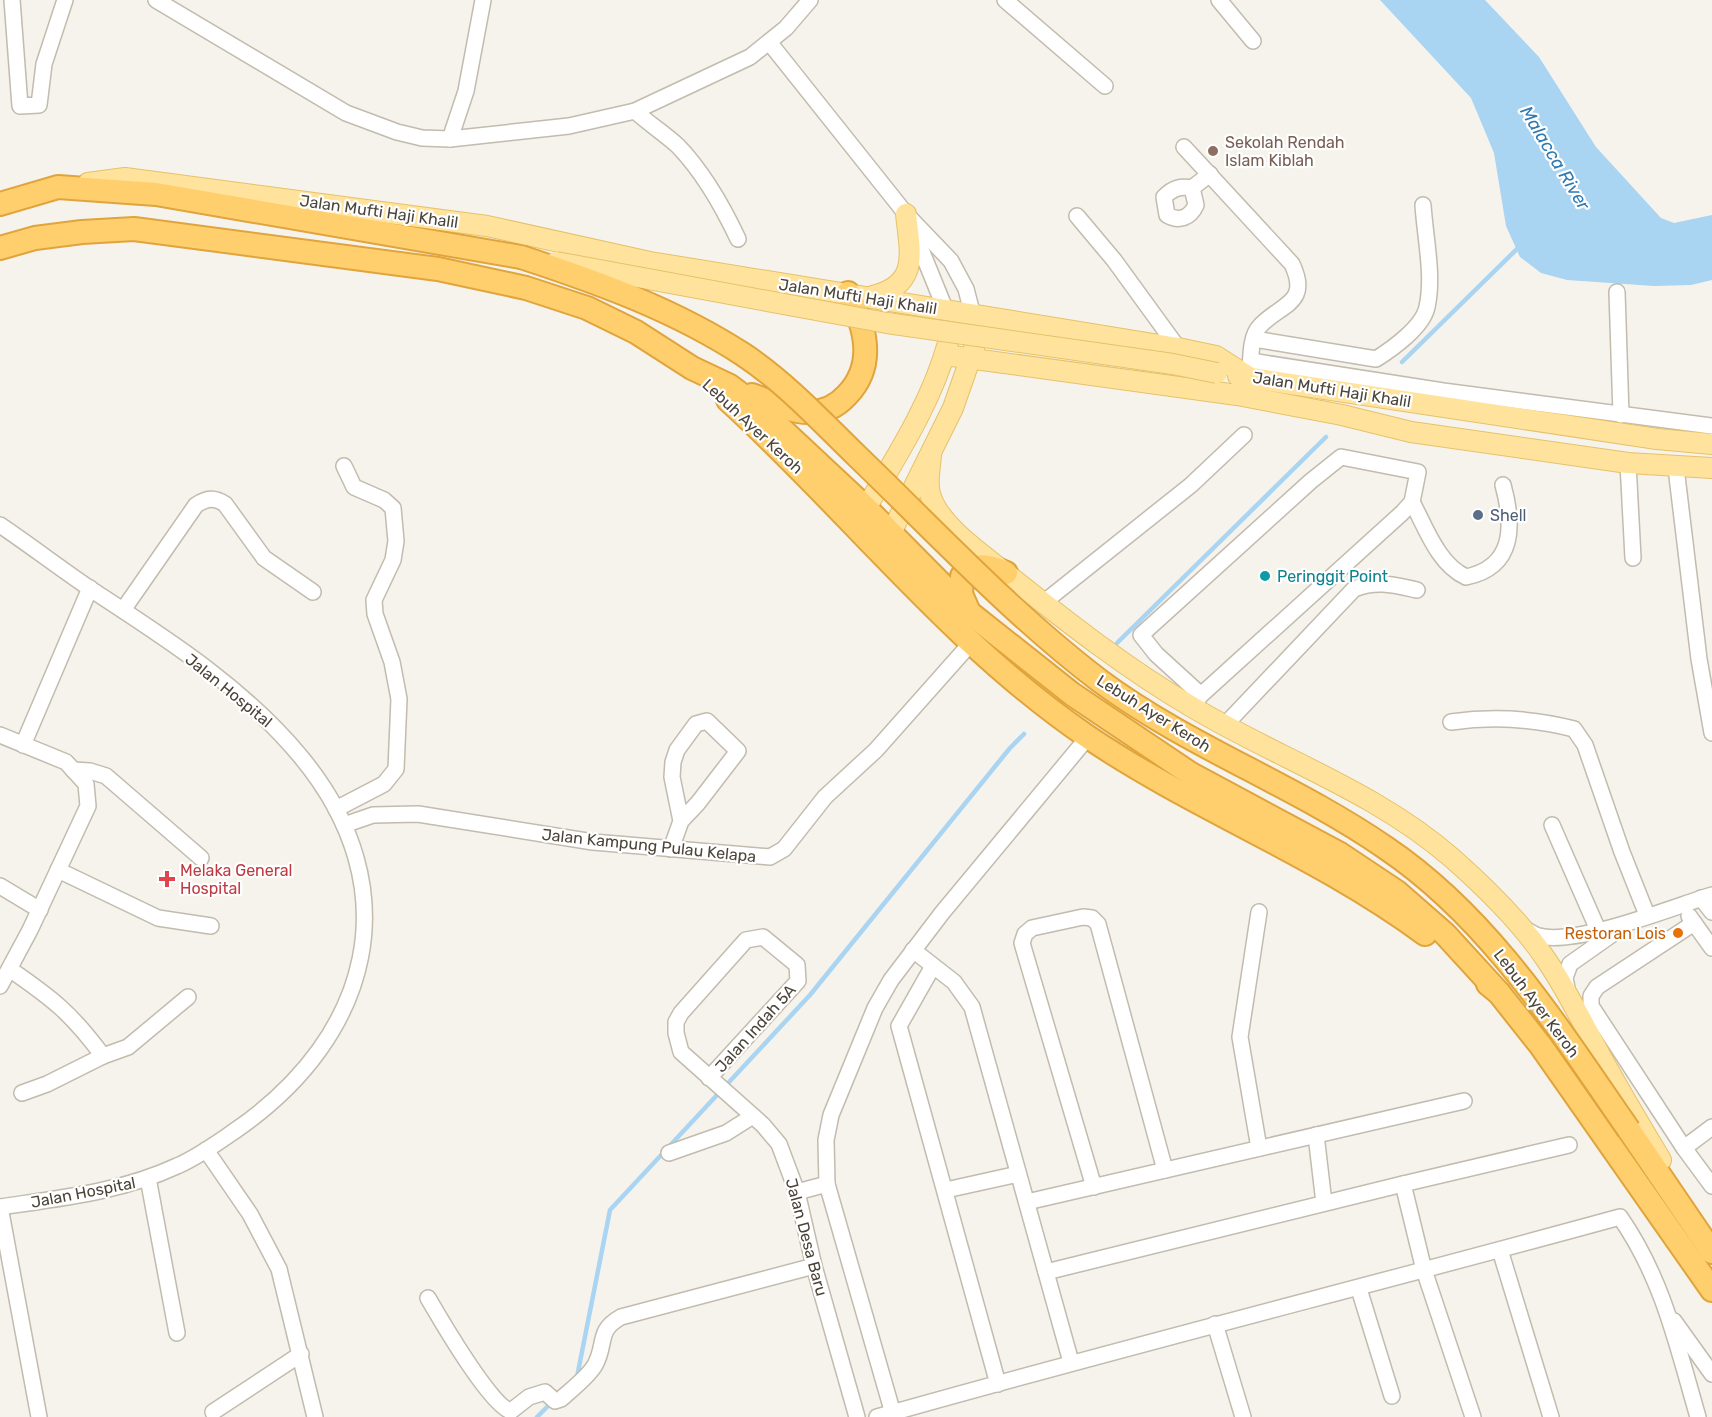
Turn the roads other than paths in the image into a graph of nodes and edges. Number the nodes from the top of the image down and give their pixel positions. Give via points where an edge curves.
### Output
1 (12, 0) edge
2 (65, 0) edge
3 (156, 0) edge
4 (483, 0) edge
5 (810, 0) edge
6 (1005, 0) edge
7 (1219, 0) edge
8 (1253, 41) dead end
9 (770, 42) junction
10 (1105, 86) dead end
11 (635, 111) junction
12 (450, 139) junction
13 (1184, 147) dead end
14 (1210, 174) junction
15 (58, 187) junction
16 (1192, 188) dead end
17 (0, 204) edge
18 (1423, 205) dead end
19 (906, 214) junction
20 (1077, 216) dead end
21 (738, 239) dead end
22 (0, 248) edge
23 (521, 257) junction
24 (1617, 292) dead end
25 (859, 295) junction
26 (946, 311) junction
27 (973, 316) junction
28 (1254, 339) junction
29 (1178, 348) junction
30 (945, 355) junction
31 (972, 359) junction
32 (692, 368) junction
33 (1250, 369) junction
34 (730, 386) junction
35 (1621, 415) junction
36 (1712, 426) edge
37 (1244, 435) dead end
38 (1712, 444) edge
39 (931, 455) junction
40 (1628, 463) junction
41 (344, 466) dead end
42 (1676, 468) junction
43 (1712, 468) edge
44 (1503, 485) dead end
45 (1412, 502) junction
46 (866, 508) junction
47 (0, 525) edge
48 (891, 533) junction
49 (1633, 558) dead end
50 (1006, 573) junction
51 (90, 588) junction
52 (1417, 590) dead end
53 (313, 592) dead end
54 (1043, 603) junction
55 (123, 610) junction
56 (971, 614) junction
57 (971, 643) junction
58 (1197, 701) junction
59 (1451, 722) dead end
60 (1225, 725) junction
61 (1712, 733) edge
62 (0, 735) edge
63 (1088, 737) junction
64 (23, 745) junction
65 (73, 770) junction
66 (336, 809) junction
67 (681, 821) junction
68 (344, 825) junction
69 (1552, 825) dead end
70 (671, 849) junction
71 (201, 858) dead end
72 (58, 870) junction
73 (0, 886) edge
74 (1707, 897) edge
75 (1681, 905) junction
76 (40, 910) junction
77 (1259, 912) dead end
78 (1712, 912) edge
79 (1647, 915) junction
80 (1628, 923) junction
81 (1694, 923) junction
82 (211, 926) dead end
83 (1522, 928) junction
84 (1598, 930) junction
85 (1712, 948) edge
86 (913, 950) junction
87 (933, 966) junction
88 (11, 970) junction
89 (0, 986) edge
90 (1499, 993) junction
91 (188, 997) dead end
92 (1569, 997) junction
93 (103, 1056) junction
94 (711, 1080) junction
95 (22, 1093) dead end
96 (1464, 1101) dead end
97 (753, 1116) junction
98 (1712, 1127) edge
99 (1316, 1135) junction
100 (1569, 1145) dead end
101 (1260, 1148) junction
102 (1684, 1148) junction
103 (206, 1150) junction
104 (669, 1153) dead end
105 (1165, 1170) junction
106 (1018, 1174) junction
107 (148, 1178) junction
108 (828, 1184) junction
109 (1403, 1184) junction
110 (1712, 1186) edge
111 (1094, 1187) junction
112 (946, 1190) junction
113 (797, 1192) junction
114 (1027, 1202) junction
115 (1324, 1203) junction
116 (0, 1207) edge
117 (1689, 1219) junction
118 (1500, 1250) junction
119 (1712, 1252) edge
120 (814, 1266) junction
121 (1424, 1270) junction
122 (1046, 1272) junction
123 (1359, 1288) junction
124 (1712, 1290) edge
125 (428, 1298) dead end
126 (1667, 1311) junction
127 (1215, 1324) junction
128 (177, 1333) dead end
129 (302, 1354) junction
130 (1071, 1362) junction
131 (1712, 1374) edge
132 (998, 1384) junction
133 (1392, 1396) dead end
134 (213, 1412) dead end
135 (893, 1415) edge
136 (39, 1417) edge
137 (315, 1417) edge
138 (857, 1417) edge
139 (876, 1417) edge
140 (1243, 1417) edge
141 (1473, 1417) edge
142 (1551, 1417) edge
143 (1698, 1417) edge

1 - 2 street via 20,106 39,105 44,64
3 - 12 street via 346,113 397,132
4 - 12 street via 465,91
5 - 9 street
6 - 10 street
7 - 8 street
9 - 11 street via 725,70
9 - 19 street
11 - 12 street via 569,126
11 - 21 street via 677,146 701,174 722,204
13 - 14 street
14 - 16 street
14 - 28 street via 1292,264 1298,276 1295,298 1259,327
15 - 17 highway, Jalan Mufti Haji Khalil
15 - 23 highway, Lebuh Ayer Keroh via 156,194
15 - 25 main road, Jalan Mufti Haji Khalil via 125,178 208,187 487,226 650,262
18 - 28 street via 1429,282 1427,309 1401,344 1376,359
19 - 25 main road via 910,259 904,279 896,287
19 - 26 street
19 - 27 street via 951,261 966,289
20 - 29 street
22 - 32 highway via 59,235 134,229 438,269 526,288 587,308
23 - 33 main road, bridge via 887,323 1217,373
23 - 117 highway, Lebuh Ayer Keroh, bridge via 640,298 748,357 790,391 1017,613 1102,682 1185,735 1388,848 1437,888 1485,934 1533,993
24 - 35 street
25 - 26 main road, Jalan Mufti Haji Khalil
25 - 34 highway via 867,356 858,384 839,404 808,412
26 - 27 main road, Jalan Mufti Haji Khalil
26 - 30 main road via 950,338
27 - 29 main road, Jalan Mufti Haji Khalil
27 - 31 main road
28 - 33 street
29 - 33 main road, Jalan Mufti Haji Khalil
30 - 31 main road, Jalan Mufti Haji Khalil
30 - 46 main road via 917,422
31 - 39 main road
31 - 40 main road, Jalan Mufti Haji Khalil via 1237,396 1411,432
32 - 34 highway
32 - 57 highway, Lebuh Ayer Keroh via 775,443
33 - 35 street
33 - 38 main road, Jalan Mufti Haji Khalil via 1634,435
34 - 46 highway via 795,438
35 - 36 street
37 - 54 street via 1191,485
39 - 48 main road
39 - 50 main road via 931,498 947,521
40 - 42 main road, Jalan Mufti Haji Khalil
40 - 49 street
41 - 66 street via 354,487 393,508 393,560 374,600 399,699 396,769 384,784
42 - 43 main road, Jalan Mufti Haji Khalil
42 - 61 street
44 - 45 street via 1511,512 1503,553 1495,565 1466,577 1455,572 1432,542
45 - 58 street
45 - 58 street via 1418,472 1341,457 1141,635
46 - 48 highway
47 - 51 street, Jalan Hospital
48 - 56 highway
50 - 54 main road
50 - 56 highway via 981,565 962,576 961,594
51 - 55 street, Jalan Hospital
51 - 64 street
52 - 60 street via 1386,583 1369,583 1354,589
53 - 55 street via 264,558 225,504 216,498 205,499 196,506
54 - 58 main road via 1104,649
55 - 66 street, Jalan Hospital via 216,675 269,721 302,758
56 - 90 highway via 1128,734 1209,784 1340,854 1397,892 1445,934
57 - 63 highway, Lebuh Ayer Keroh
57 - 70 street, Jalan Kampung Pulau Kelapa via 876,750 825,797 784,849 770,857 752,857
58 - 60 main road
59 - 79 street via 1487,717 1541,720 1574,729 1585,745
60 - 83 main road via 1365,797 1410,826 1450,857
62 - 64 street
63 - 86 street
63 - 90 highway, Lebuh Ayer Keroh via 1136,768 1366,893 1442,946
64 - 65 street via 66,762
65 - 71 street via 106,776
65 - 72 street via 86,784 88,806
66 - 68 street, Jalan Hospital
67 - 67 street via 738,751 707,721 696,724 673,762 672,777
67 - 70 street
68 - 70 street, Jalan Kampung Pulau Kelapa via 374,815 418,814 593,842
68 - 103 street, Jalan Hospital via 363,880 365,933 344,1006 334,1029 299,1078 255,1117
69 - 84 street
72 - 76 street
72 - 82 street via 158,918
73 - 76 street
74 - 75 street
74 - 78 street
75 - 79 street
75 - 81 street
76 - 88 street
77 - 101 street via 1240,1036
79 - 80 street
80 - 84 street
80 - 92 street via 1570,964 1565,978
81 - 85 street
81 - 102 street via 1597,987 1590,996 1591,1006
83 - 84 street via 1539,936 1565,938
83 - 92 main road
86 - 87 street
86 - 108 street via 875,1008 839,1090 826,1140
87 - 106 street via 954,982 972,1007
87 - 112 street via 899,1026
88 - 89 street
88 - 93 street via 55,1000 78,1022
90 - 124 highway, Lebuh Ayer Keroh via 1605,1134
91 - 93 street via 128,1047
92 - 117 main road via 1662,1162
93 - 95 street
94 - 94 street, Jalan Indah 5A via 798,981 797,965 763,937 746,940 676,1022 681,1052
94 - 97 street, Jalan Desa Baru
96 - 99 street
97 - 104 street via 726,1133
97 - 113 street, Jalan Desa Baru via 779,1144
98 - 102 street
99 - 101 street
99 - 115 street
100 - 109 street
101 - 105 street
102 - 110 street
103 - 107 street, Jalan Hospital
103 - 129 street via 272,1253 285,1285
105 - 111 street
105 - 111 street via 1098,924 1083,917 1032,928 1022,943
106 - 112 street
106 - 114 street
107 - 116 street, Jalan Hospital via 129,1186
107 - 128 street
108 - 113 street
108 - 135 street
109 - 115 street
109 - 121 street
111 - 114 street
112 - 132 street
113 - 120 street, Jalan Desa Baru
114 - 122 street
115 - 122 street
116 - 136 street
117 - 119 highway, Lebuh Ayer Keroh
118 - 121 street
118 - 126 street via 1620,1217 1641,1248
118 - 142 street
120 - 125 street via 621,1317 602,1334 594,1366 561,1400 536,1393 511,1411 469,1365
120 - 138 street, Jalan Desa Baru
121 - 123 street
121 - 141 street
122 - 130 street
123 - 127 street
123 - 133 street
126 - 131 street
126 - 143 street
127 - 130 street
127 - 140 street
129 - 134 street
129 - 137 street
130 - 132 street
132 - 135 street
135 - 139 street

